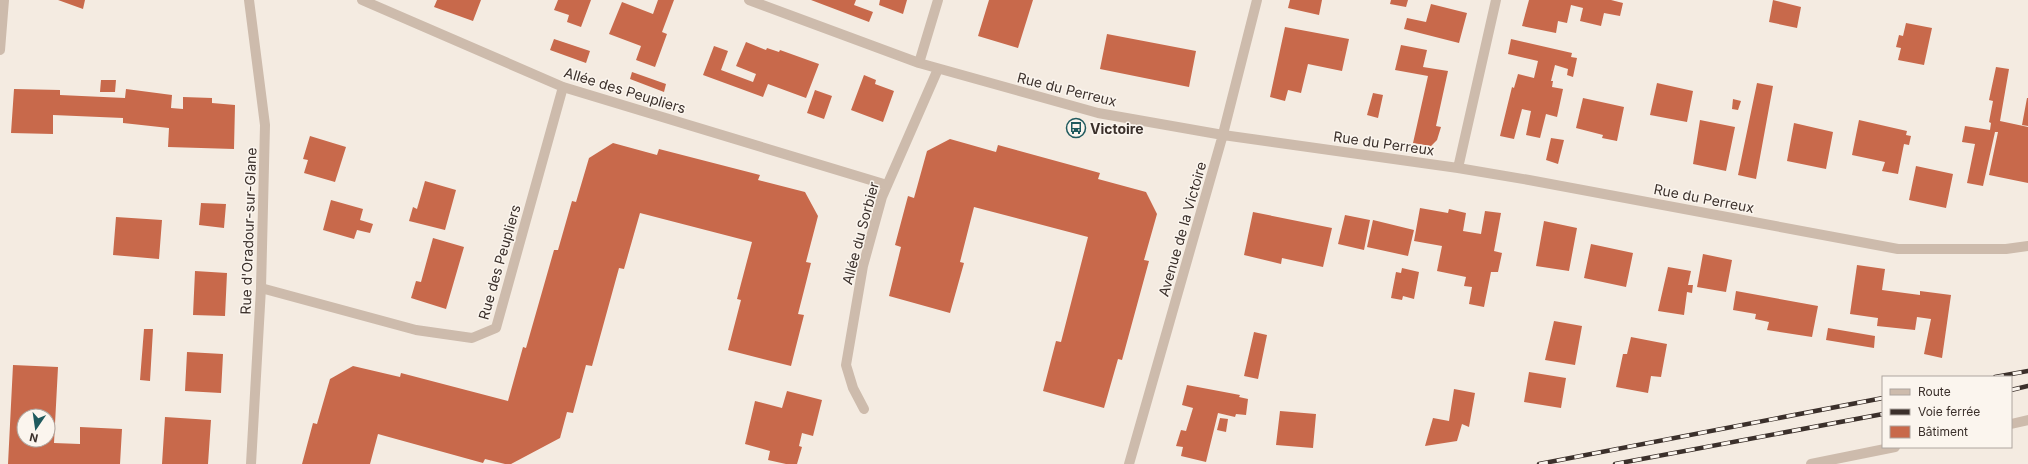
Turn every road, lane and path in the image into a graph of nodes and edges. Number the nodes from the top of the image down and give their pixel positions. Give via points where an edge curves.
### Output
1 (4, 0) edge
2 (249, 0) edge
3 (362, 0) edge
4 (749, 0) edge
5 (938, 0) edge
6 (1257, 0) edge
7 (1496, 0) edge
8 (0, 50) edge
9 (919, 63) junction
10 (938, 69) junction
11 (563, 87) junction
12 (1223, 135) junction
13 (1458, 168) junction
14 (887, 185) junction
15 (2028, 246) edge
16 (261, 288) junction
17 (864, 409) dead end
18 (2028, 420) edge
19 (2012, 424) edge
20 (1890, 448) edge
21 (251, 464) edge
22 (1129, 464) edge
23 (1811, 464) edge

1 - 8 street
2 - 16 street, Rue d'Oradour-sur-Glane via 265,125
3 - 11 street, Allée des Peupliers
4 - 9 street, Rue du Perreux
5 - 9 street
6 - 12 street, Avenue de la Victoire
7 - 13 street
9 - 10 street, Rue du Perreux
10 - 12 street, Rue du Perreux via 1098,113
10 - 14 street, Allée du Sorbier
11 - 14 street, Allée des Peupliers
11 - 16 street, Rue des Peupliers via 496,328 472,338 416,330
12 - 13 street, Rue du Perreux
12 - 22 street, Avenue de la Victoire
13 - 15 street, Rue du Perreux via 1898,249 2006,250
14 - 17 street, Allée du Sorbier via 863,266 846,365 853,388
16 - 21 street, Rue d'Oradour-sur-Glane
18 - 19 street
20 - 23 street

